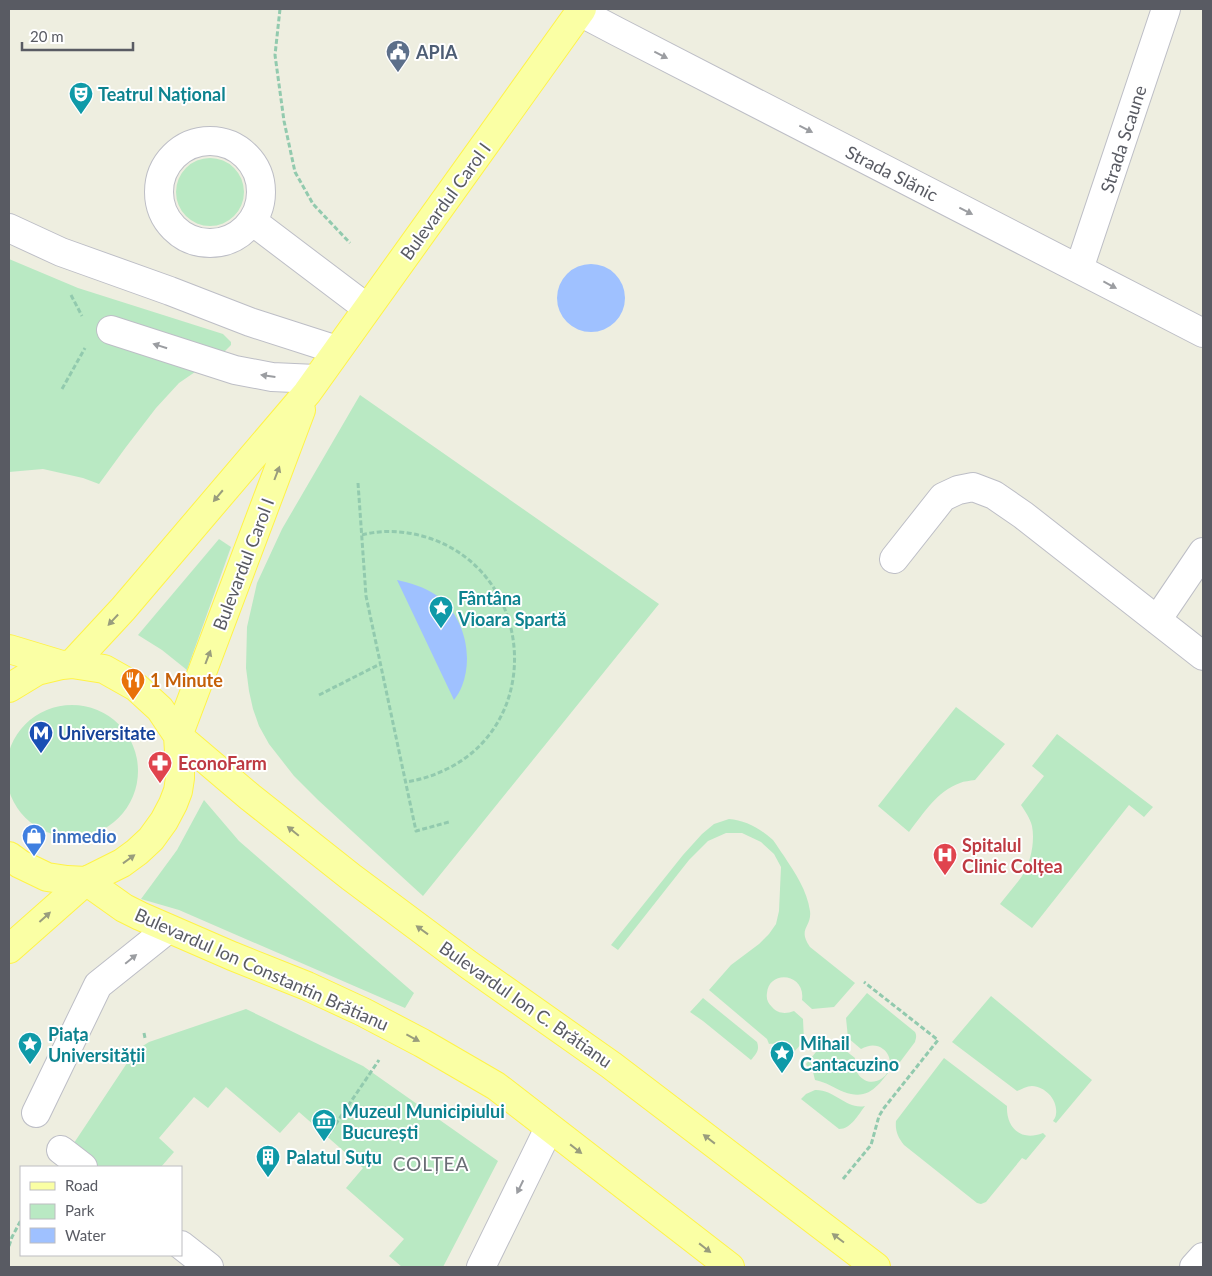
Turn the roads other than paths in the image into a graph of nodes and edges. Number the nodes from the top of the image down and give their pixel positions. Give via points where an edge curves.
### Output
1 (1166, 9) edge
2 (581, 10) edge
3 (252, 221) dead end
4 (9, 228) edge
5 (1080, 269) junction
6 (367, 308) junction
7 (111, 330) dead end
8 (1203, 333) edge
9 (337, 350) junction
10 (312, 386) junction
11 (1203, 552) edge
12 (894, 559) dead end
13 (1157, 620) junction
14 (9, 649) edge
15 (1203, 656) edge
16 (67, 665) junction
17 (9, 688) edge
18 (178, 736) junction
19 (9, 856) edge
20 (86, 881) junction
21 (168, 928) junction
22 (9, 949) edge
23 (36, 1113) dead end
24 (549, 1128) junction
25 (61, 1150) dead end
26 (82, 1166) edge
27 (182, 1246) edge
28 (1203, 1257) edge
29 (209, 1267) edge
30 (481, 1267) edge
31 (730, 1267) edge
32 (876, 1267) edge
33 (1194, 1267) edge

1 - 5 street, Strada Scaune
2 -> 5 street, Strada Slănic
2 - 6 main road, Bulevardul Carol I
3 - 6 street
4 - 9 street via 61,252 250,322
5 -> 8 street, Strada Slănic
6 - 9 main road, Bulevardul Carol I
10 -> 7 street via 235,370
9 - 10 main road, Bulevardul Carol I
10 -> 16 main road, Bulevardul Carol I via 148,580
18 -> 10 main road, Bulevardul Carol I
11 - 13 street
12 - 13 street via 943,497 973,487 994,495 1022,515
13 - 15 street
14 - 16 main road
16 - 17 main road via 37,672
16 - 18 main road via 104,669 136,687 160,709
20 -> 18 main road via 122,864 151,839 164,821 180,778
32 -> 18 main road, Bulevardul Ion C. Brătianu via 619,1070 351,878
19 - 20 main road via 47,877
20 - 21 main road, Bulevardul Ion Constantin Brătianu via 124,908
22 -> 20 main road
23 -> 21 street via 98,985
21 -> 24 main road, Bulevardul Ion Constantin Brătianu via 363,1012 496,1086
24 -> 30 street
24 -> 31 main road, Bulevardul Ion Constantin Brătianu
25 - 26 street
27 - 29 street
28 - 33 street

